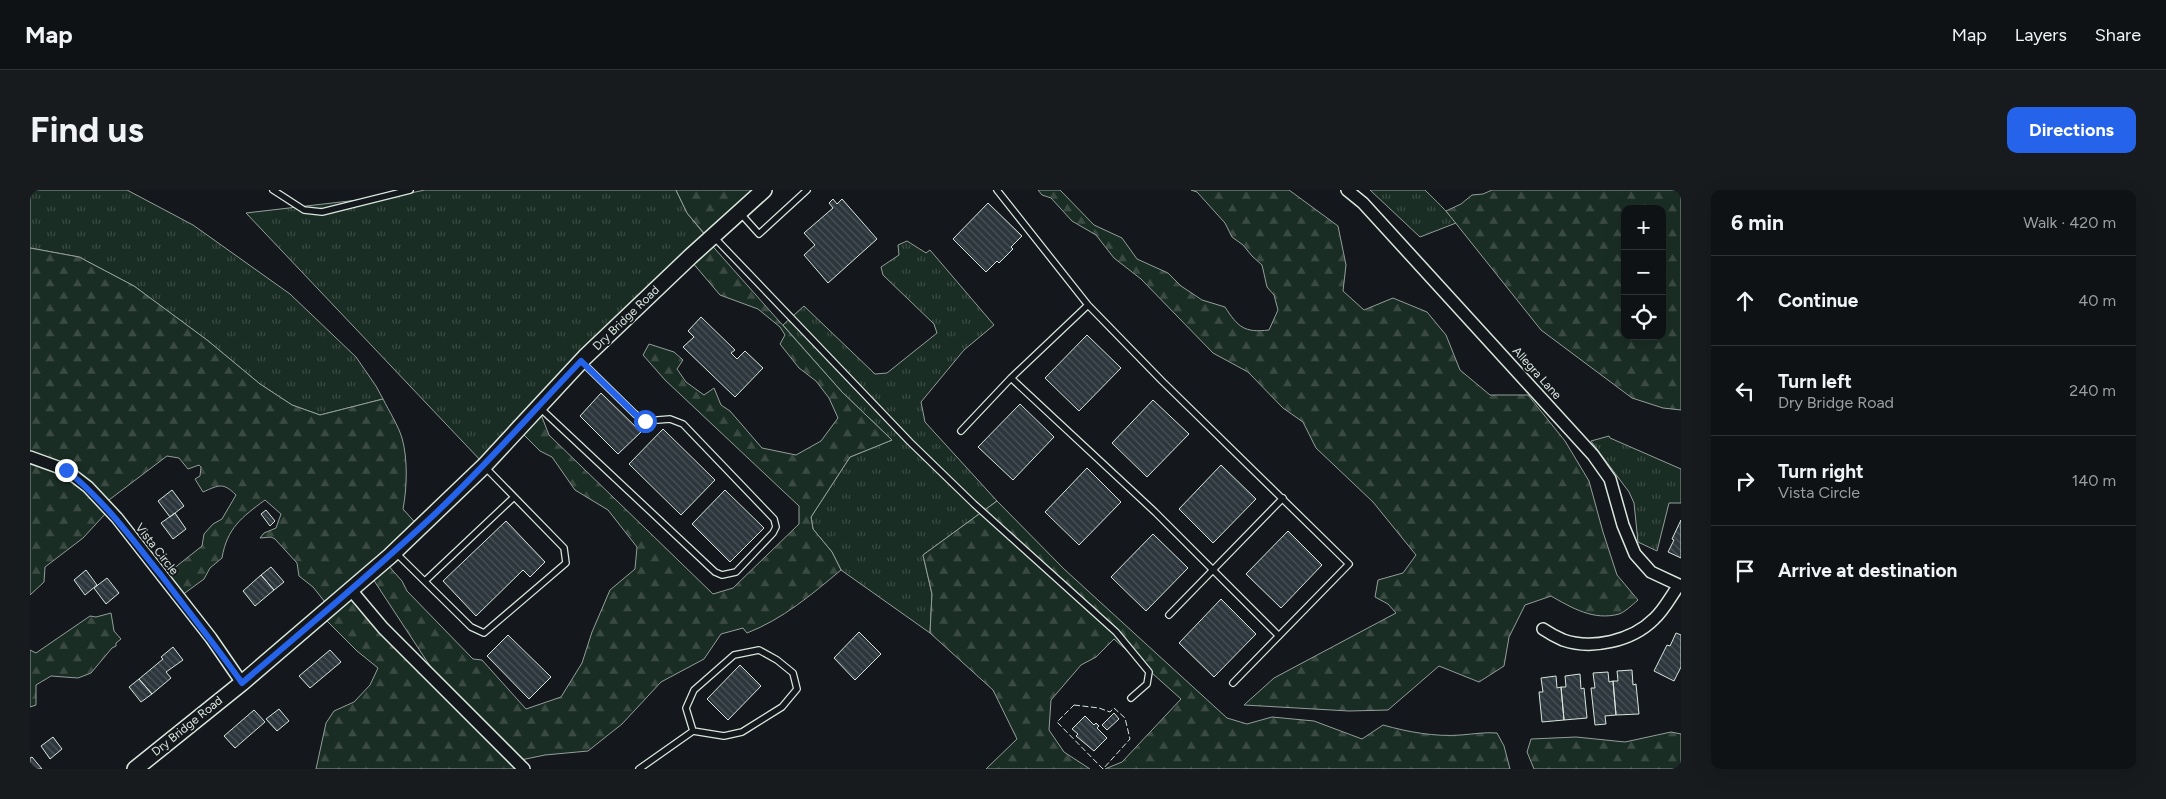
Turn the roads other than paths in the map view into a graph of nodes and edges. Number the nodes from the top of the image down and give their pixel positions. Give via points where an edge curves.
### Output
1 (273, 190) edge
2 (410, 190) edge
3 (764, 190) edge
4 (807, 190) edge
5 (997, 190) edge
6 (1346, 190) edge
7 (740, 212) junction
8 (713, 236) junction
9 (1088, 305) junction
10 (581, 361) junction
11 (1011, 378) junction
12 (538, 406) junction
13 (961, 430) dead end
14 (30, 457) edge
15 (484, 466) junction
16 (514, 497) junction
17 (1284, 498) junction
18 (395, 552) junction
19 (1213, 570) junction
20 (425, 581) junction
21 (1680, 585) edge
22 (352, 590) junction
23 (1169, 615) dead end
24 (1543, 629) dead end
25 (1279, 636) junction
26 (242, 683) junction
27 (1233, 683) dead end
28 (1131, 698) dead end
29 (693, 731) junction
30 (134, 769) edge
31 (526, 769) edge
32 (639, 769) edge

1 - 2 lane via 304,210 322,212
3 - 7 street, Dry Bridge Road
4 - 7 lane via 760,234
5 - 9 lane
6 - 21 street, Allegra Lane via 1363,203 1593,455 1610,479 1635,554 1651,572
7 - 8 street, Dry Bridge Road
8 - 10 street, Dry Bridge Road
8 - 28 lane via 910,442 1116,632 1149,672 1147,684
9 - 11 lane
9 - 17 lane
10 - 12 street, Dry Bridge Road
10 - 12 lane via 645,421 670,419 683,424 774,519 776,527 773,533 736,572 722,575 715,572
11 - 13 lane
11 - 19 lane
12 - 15 street, Dry Bridge Road
14 - 26 street, Vista Circle via 66,470 88,487 117,518
15 - 16 lane
15 - 18 street, Dry Bridge Road
16 - 20 lane
16 - 20 lane via 564,548 566,563 484,633 471,627
17 - 19 lane
17 - 25 lane via 1349,564
18 - 20 lane
18 - 22 street, Dry Bridge Road
19 - 23 lane
19 - 25 lane
21 - 24 street via 1654,620 1615,641 1587,645 1564,640
22 - 26 street, Dry Bridge Road
22 - 31 street via 383,628
25 - 27 lane
26 - 30 street, Dry Bridge Road
29 - 29 lane via 686,708 694,690 734,655 759,650 792,673 797,689 782,707 742,732 724,736
29 - 32 lane

